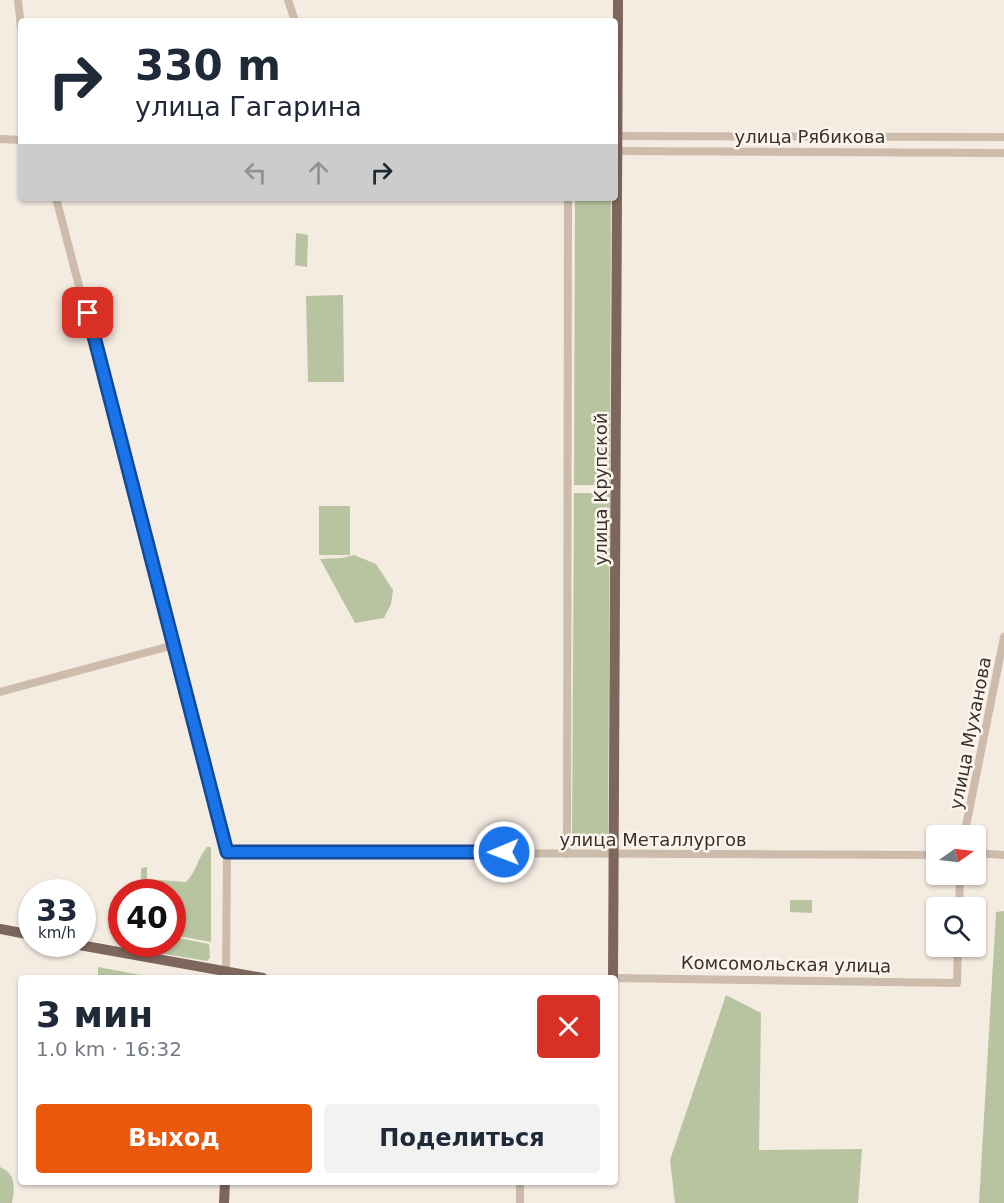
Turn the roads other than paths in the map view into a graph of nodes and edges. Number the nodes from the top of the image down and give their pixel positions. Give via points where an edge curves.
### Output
1 (18, 0) edge
2 (288, 0) edge
3 (618, 0) edge
4 (20, 18) edge
5 (294, 18) edge
6 (618, 18) edge
7 (618, 136) edge
8 (1004, 137) edge
9 (0, 139) edge
10 (18, 140) edge
11 (618, 151) edge
12 (1004, 153) edge
13 (57, 201) edge
14 (568, 201) edge
15 (616, 201) edge
16 (1004, 637) edge
17 (174, 645) junction
18 (0, 692) edge
19 (966, 825) edge
20 (227, 852) junction
21 (567, 854) junction
22 (986, 854) edge
23 (615, 855) junction
24 (926, 855) edge
25 (1004, 855) edge
26 (0, 929) edge
27 (18, 932) edge
28 (96, 949) edge
29 (958, 957) edge
30 (221, 975) edge
31 (226, 975) edge
32 (614, 975) edge
33 (618, 978) edge
34 (225, 1185) edge
35 (520, 1185) edge
36 (225, 1203) edge
37 (520, 1203) edge

1 - 4 street
2 - 5 street
3 - 6 main road, улица Крупской
7 - 8 street, улица Рябикова
9 - 10 street
11 - 12 street, улица Рябикова
13 - 17 street
14 - 21 street, улица Крупской
15 - 23 main road, улица Крупской
16 - 19 street, улица Муханова
17 - 18 street
17 - 20 street
20 - 21 street, улица Металлургов
20 - 31 street
21 - 23 street, улица Металлургов
22 - 25 street
23 - 24 street, улица Металлургов
23 - 32 main road, улица Крупской
26 - 27 main road
28 - 30 main road
29 - 33 street, Комсомольская улица via 957,982
34 - 36 main road
35 - 37 street

